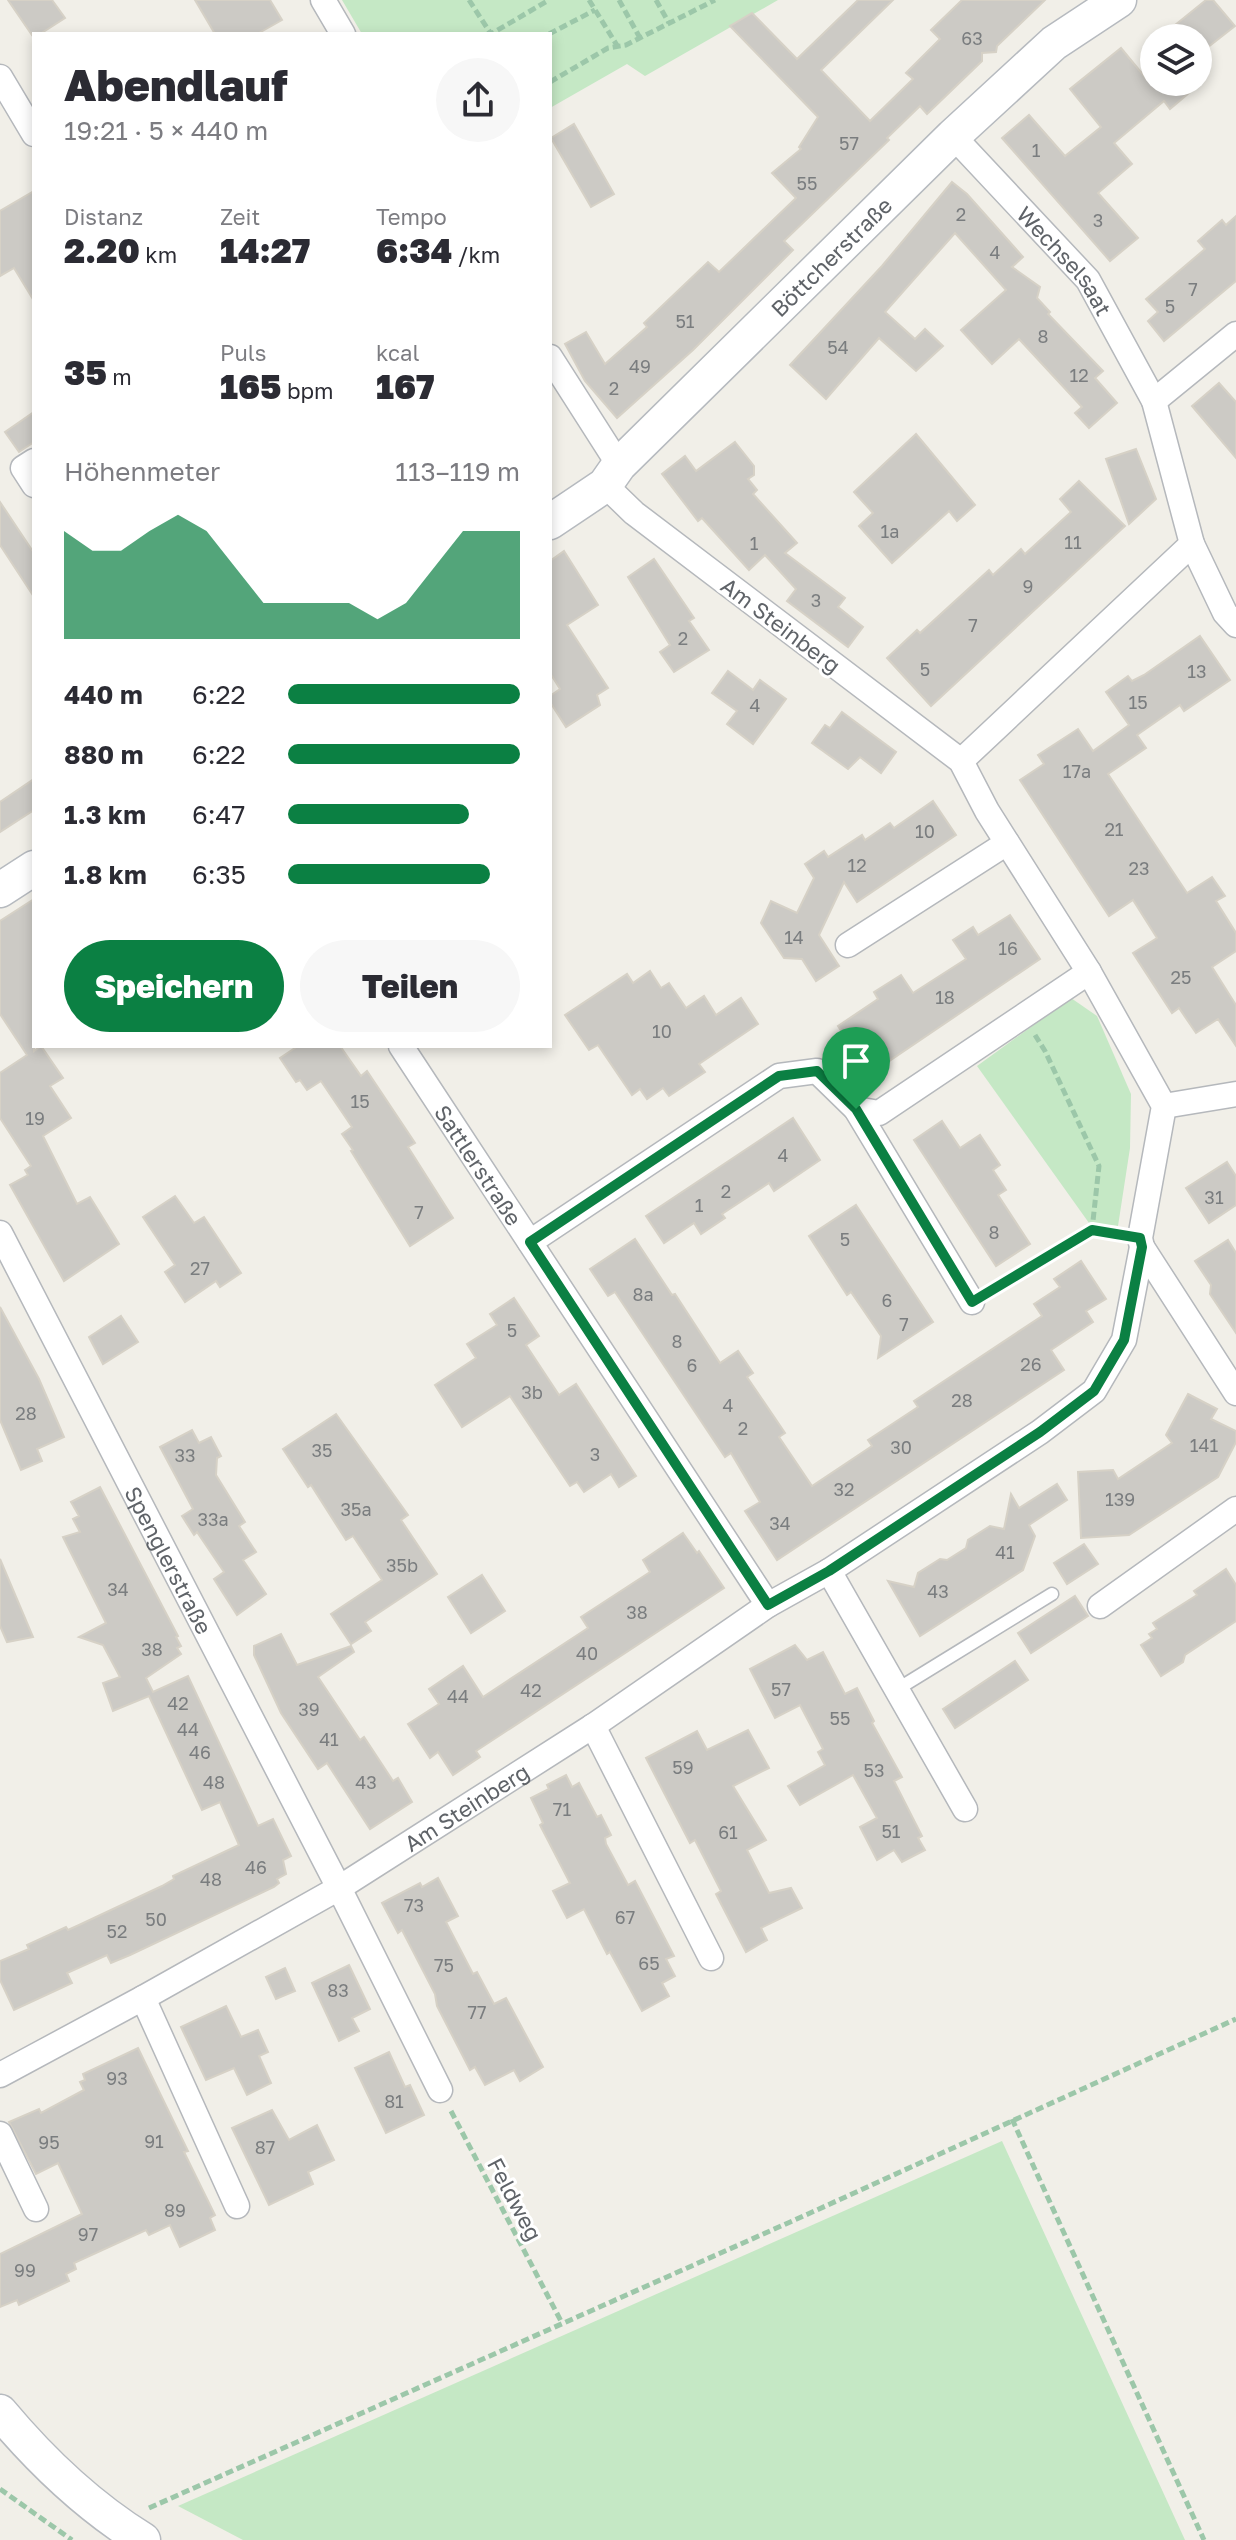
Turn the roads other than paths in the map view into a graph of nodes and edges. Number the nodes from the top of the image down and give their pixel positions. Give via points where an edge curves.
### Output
1 (323, 0) edge
2 (1119, 0) edge
3 (332, 30) edge
4 (0, 77) edge
5 (32, 131) edge
6 (953, 136) junction
7 (1236, 334) edge
8 (552, 361) edge
9 (1154, 401) junction
10 (32, 462) edge
11 (612, 475) junction
12 (32, 482) edge
13 (552, 520) edge
14 (1192, 544) junction
15 (1236, 625) edge
16 (961, 761) junction
17 (1007, 843) junction
18 (32, 869) edge
19 (0, 890) edge
20 (848, 945) dead end
21 (1089, 972) junction
22 (402, 1048) edge
23 (1236, 1094) edge
24 (1164, 1106) junction
25 (856, 1109) junction
26 (0, 1233) edge
27 (530, 1242) junction
28 (1141, 1242) junction
29 (972, 1302) road end
30 (1236, 1393) edge
31 (1236, 1509) edge
32 (829, 1571) junction
33 (1052, 1594) dead end
34 (768, 1605) junction
35 (1100, 1606) dead end
36 (896, 1690) junction
37 (593, 1726) junction
38 (965, 1809) dead end
39 (339, 1888) junction
40 (711, 1958) dead end
41 (143, 1998) junction
42 (0, 2075) edge
43 (440, 2090) road end
44 (0, 2134) edge
45 (237, 2206) dead end
46 (36, 2209) dead end
47 (0, 2412) edge
48 (129, 2531) edge

1 - 3 street
2 - 6 main road, Böttcherstraße via 1054,43
4 - 5 street
6 - 9 street, Wechselsaat via 1088,280
6 - 11 main road, Böttcherstraße
7 - 9 street
8 - 11 street, Am Steinberg
9 - 14 street, Wechselsaat
10 - 12 street via 23,468
11 - 13 main road, Böttcherstraße
11 - 16 street, Am Steinberg via 634,513
14 - 15 street, Wechselsaat
14 - 16 street
16 - 17 street, Am Steinberg
17 - 20 street
17 - 21 street, Am Steinberg
18 - 19 main road
21 - 24 street, Am Steinberg
21 - 25 street via 879,1113
22 - 27 street, Sattlerstraße
23 - 24 street
24 - 28 street, Am Steinberg
25 - 27 street via 817,1071 779,1076
25 - 29 street
26 - 39 street, Spenglerstraße
27 - 34 street, Sattlerstraße
28 - 30 street
28 - 32 street, Am Steinberg via 1124,1340 1094,1391
31 - 35 street
32 - 34 street, Am Steinberg
32 - 36 street
33 - 36 lane
34 - 37 street, Am Steinberg
36 - 38 street
37 - 39 street, Am Steinberg
37 - 40 street
39 - 41 street, Am Steinberg
39 - 43 street
41 - 42 street, Am Steinberg
41 - 45 street
44 - 46 street
47 - 48 main road via 54,2472

